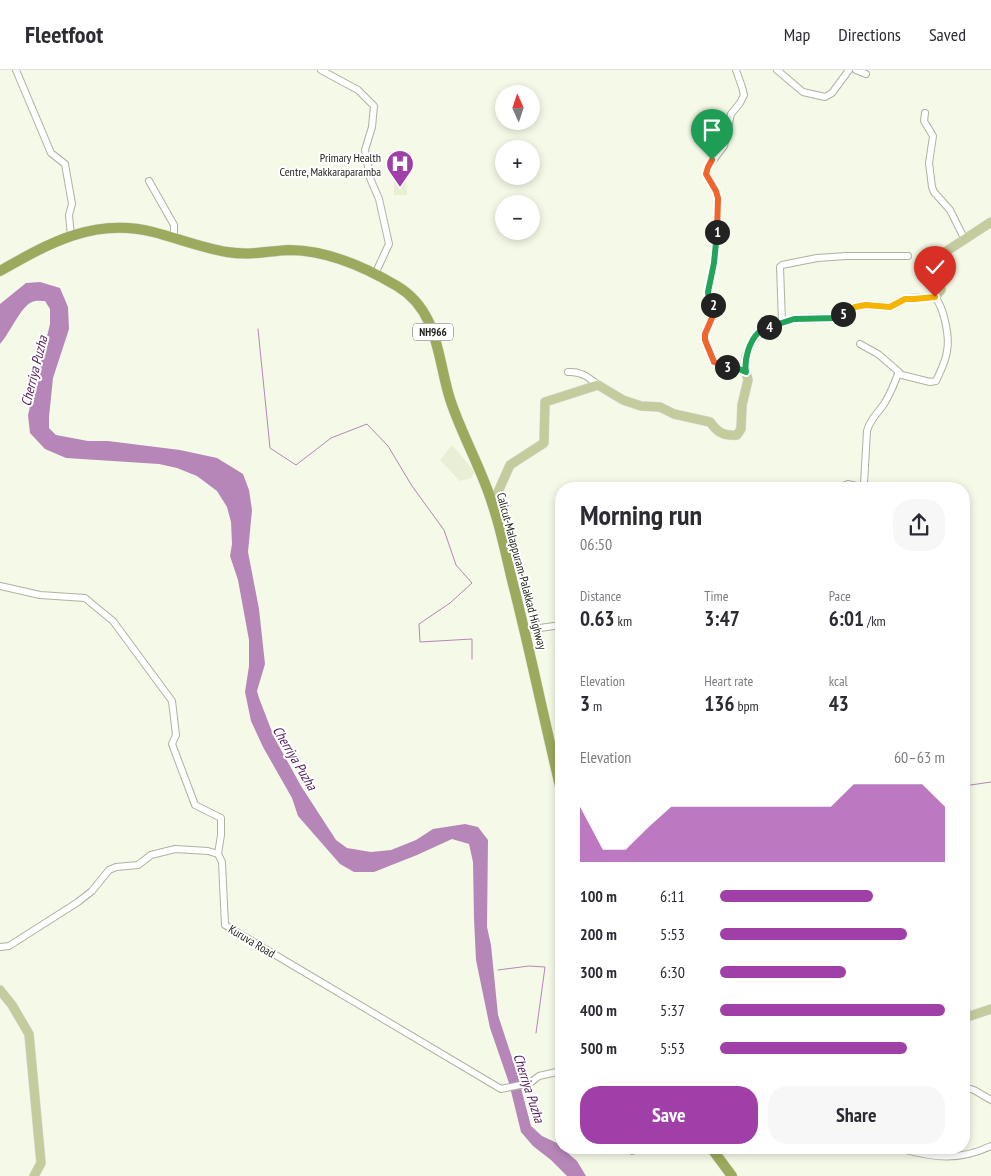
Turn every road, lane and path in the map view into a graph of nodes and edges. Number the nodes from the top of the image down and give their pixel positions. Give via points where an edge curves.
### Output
1 (16, 70) edge
2 (321, 70) edge
3 (736, 70) edge
4 (777, 70) edge
5 (848, 70) edge
6 (856, 70) edge
7 (866, 74) dead end
8 (925, 113) dead end
9 (149, 181) dead end
10 (991, 222) edge
11 (71, 236) junction
12 (174, 239) junction
13 (965, 240) junction
14 (908, 256) dead end
15 (0, 271) edge
16 (375, 274) junction
17 (935, 297) junction
18 (782, 322) junction
19 (860, 344) dead end
20 (568, 372) dead end
21 (746, 372) junction
22 (898, 374) junction
23 (598, 385) junction
24 (864, 482) edge
25 (492, 504) junction
26 (0, 586) edge
27 (555, 626) edge
28 (526, 630) junction
29 (555, 763) edge
30 (218, 854) junction
31 (0, 947) edge
32 (0, 990) edge
33 (991, 1009) edge
34 (970, 1016) edge
35 (555, 1072) edge
36 (970, 1089) edge
37 (991, 1100) edge
38 (991, 1146) edge
39 (716, 1154) edge
40 (922, 1154) edge
41 (969, 1154) edge
42 (970, 1154) edge
43 (34, 1176) edge
44 (732, 1176) edge

1 - 11 street via 51,153 65,164 72,204 69,215
2 - 16 street via 358,90 374,106 365,150 389,244
3 - 21 street via 744,95 731,114 724,146 706,174 718,198 714,263 708,292 709,302 715,311 707,326 705,340 714,362
4 - 5 street via 804,92 824,97 832,93
6 - 7 street
8 - 13 street via 924,122 933,136 929,163 932,187 950,210
9 - 12 street via 174,225
10 - 13 main road
11 - 12 highway, Calicut-Malappuram-Palakkad Highway / NH966 via 84,231 130,228
11 - 15 highway, Calicut-Malappuram-Palakkad Highway / NH966 via 42,247
12 - 16 highway, Calicut-Malappuram-Palakkad Highway / NH966 via 244,255 305,251 361,266
13 - 17 main road via 936,258 941,290
14 - 18 street via 817,258 782,265
16 - 25 highway, Calicut-Malappuram-Palakkad Highway / NH966 via 412,297 430,324 438,344 450,398
17 - 18 main road via 905,299 890,307 855,307 837,318
17 - 22 street via 947,330 948,350 936,382
18 - 21 main road via 759,332 746,356
19 - 22 street via 878,354
20 - 23 street via 577,371
21 - 23 main road via 748,380 741,429 737,435 727,436 710,422 674,414 660,407 641,406 623,400
22 - 24 street via 884,404 869,424
23 - 25 main road via 545,402 544,443 510,465
25 - 28 highway, Calicut-Malappuram-Palakkad Highway / NH966
26 - 30 street via 40,595 85,598 113,621 172,701 176,735 172,744 195,805 221,818
27 - 28 street
28 - 29 highway, Calicut-Malappuram-Palakkad Highway / NH966
30 - 31 street via 175,850 151,855 138,865 116,867 109,870 78,902 9,946
30 - 35 street, Kuruva Road via 222,862 225,925 497,1087 506,1090
32 - 43 main road via 29,1034 41,1163
33 - 34 main road
36 - 37 street
38 - 42 street
39 - 44 highway
40 - 41 street via 934,1157

